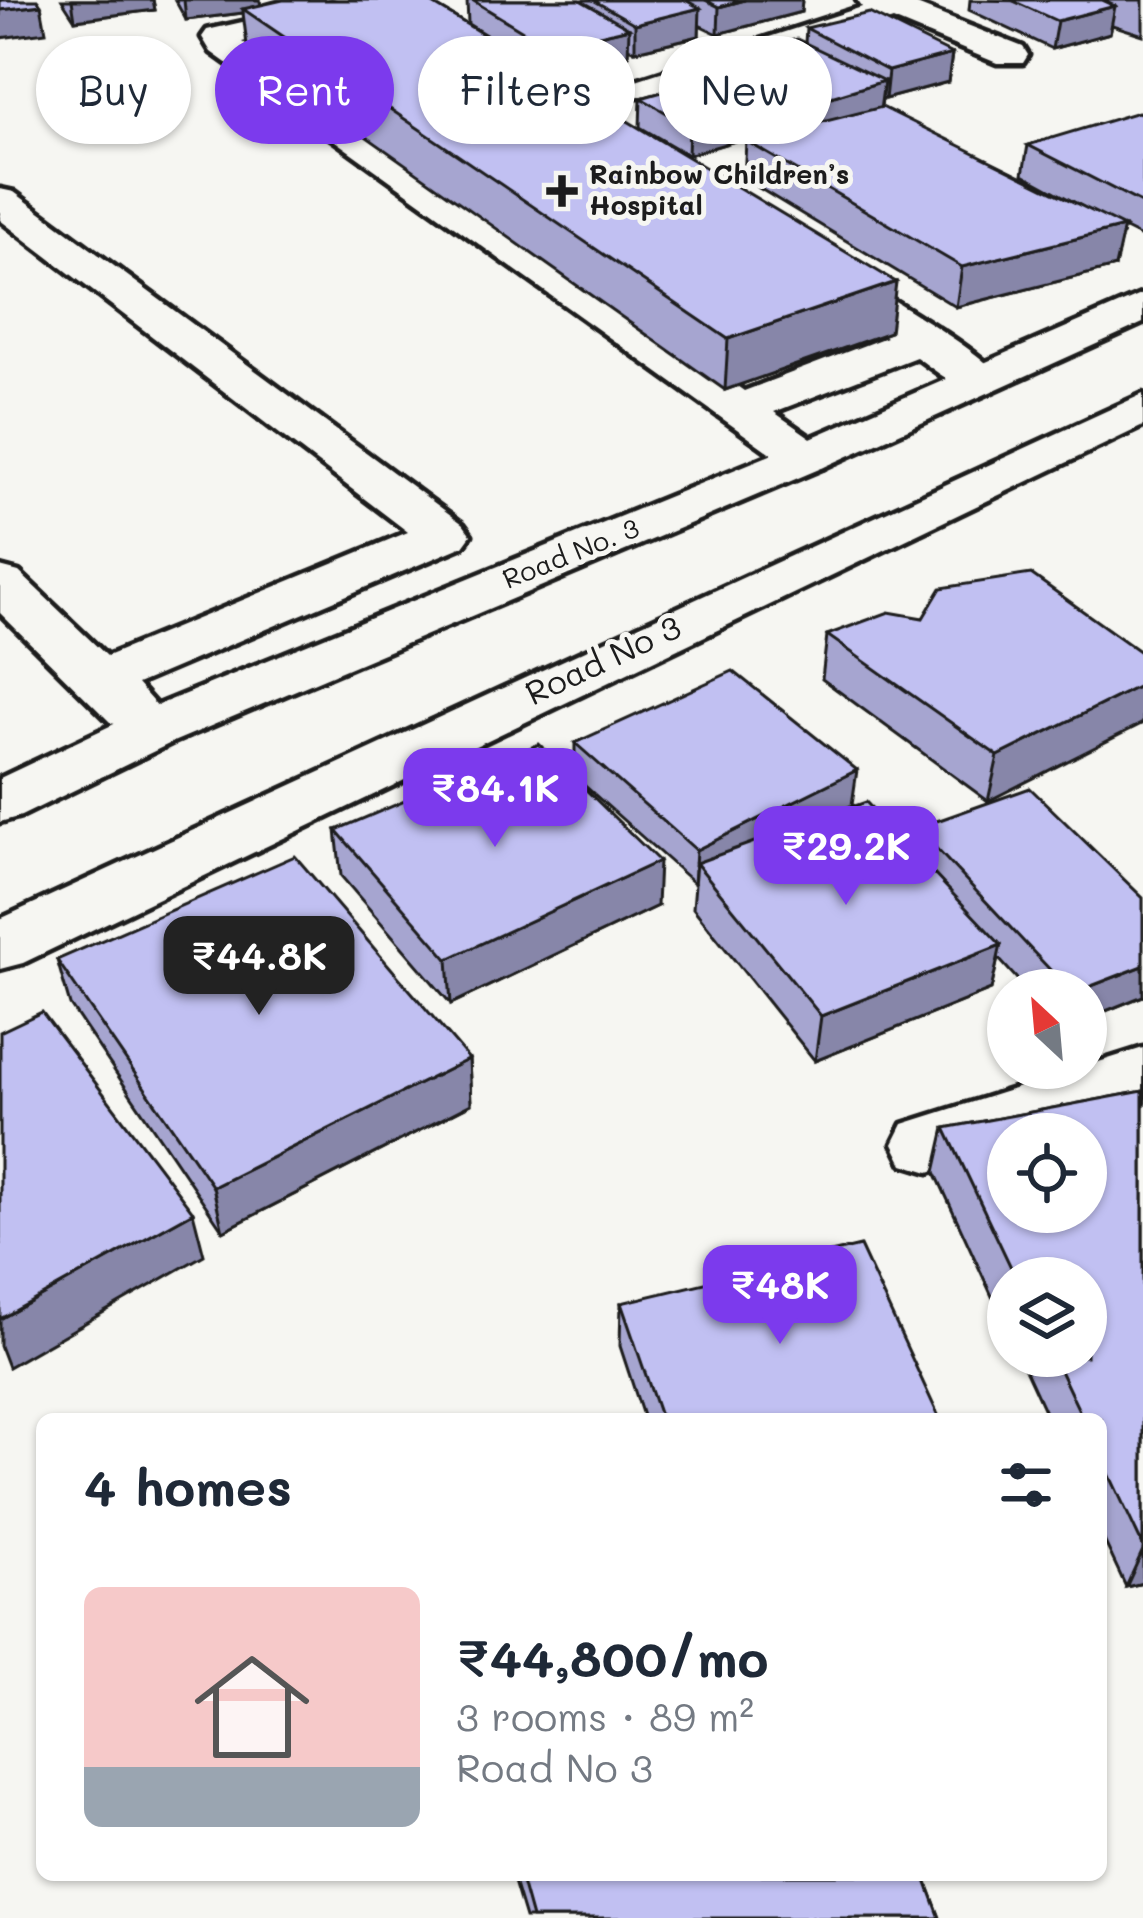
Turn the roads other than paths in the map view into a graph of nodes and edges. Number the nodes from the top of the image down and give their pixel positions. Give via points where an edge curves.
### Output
1 (376, 3) edge
2 (884, 4) edge
3 (1010, 55) dead end
4 (649, 88) dead end
5 (0, 201) edge
6 (782, 250) edge
7 (1143, 307) edge
8 (922, 339) junction
9 (978, 378) junction
10 (799, 386) junction
11 (738, 409) junction
12 (1139, 413) edge
13 (866, 429) junction
14 (807, 457) junction
15 (445, 536) junction
16 (509, 580) junction
17 (0, 583) edge
18 (54, 634) junction
19 (0, 657) edge
20 (98, 680) junction
21 (152, 729) junction
22 (0, 802) edge
23 (0, 946) edge
24 (1143, 1075) edge
25 (929, 1144) dead end

1 - 11 main road via 219,37
2 - 3 main road
2 - 4 main road
5 - 15 main road
6 - 8 main road
7 - 9 main road, Road No. 3
8 - 9 main road
8 - 10 main road
9 - 13 main road, Road No. 3
10 - 11 main road
10 - 13 main road
11 - 14 main road
12 - 23 main road, Road No 3
13 - 14 main road, Road No. 3
14 - 16 main road, Road No. 3
15 - 16 main road
15 - 20 main road
16 - 21 main road, Road No. 3
17 - 18 main road
18 - 19 main road
18 - 20 main road
20 - 21 main road
21 - 22 main road, Road No. 3
24 - 25 main road

